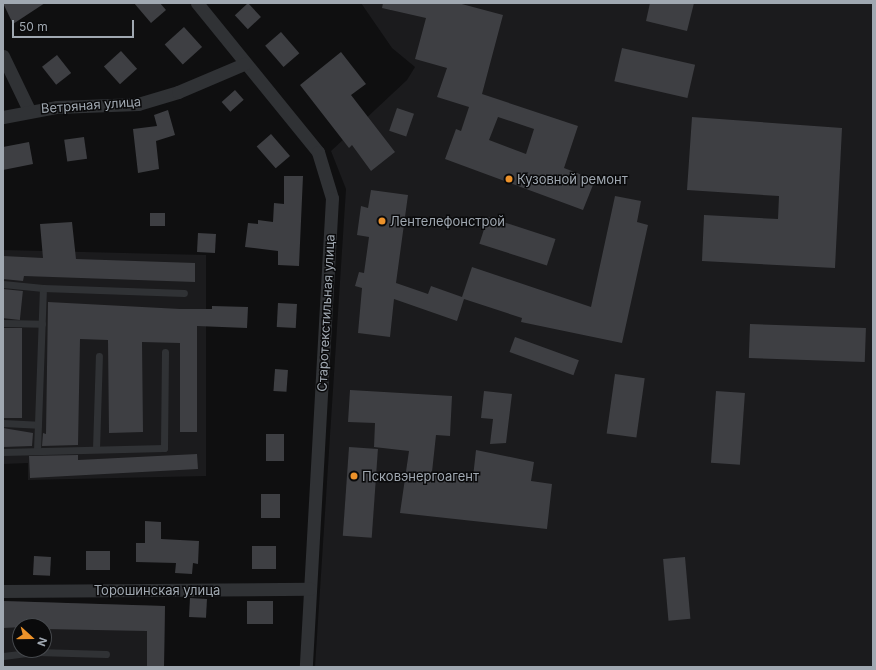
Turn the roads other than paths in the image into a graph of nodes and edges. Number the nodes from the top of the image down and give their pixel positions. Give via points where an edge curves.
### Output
1 (197, 3) edge
2 (3, 56) edge
3 (244, 64) junction
4 (29, 110) junction
5 (3, 116) edge
6 (3, 284) edge
7 (43, 288) junction
8 (184, 294) dead end
9 (3, 323) edge
10 (42, 324) junction
11 (165, 352) dead end
12 (99, 356) dead end
13 (3, 423) edge
14 (38, 425) junction
15 (96, 449) junction
16 (37, 451) junction
17 (3, 452) edge
18 (310, 589) junction
19 (3, 591) edge
20 (106, 654) dead end
21 (3, 656) edge
22 (306, 667) edge

1 - 3 street, Старотекстильная улица
2 - 4 street
3 - 4 street, Ветряная улица via 178,92 138,104
3 - 18 street, Старотекстильная улица via 318,152 332,198
4 - 5 street, Ветряная улица
6 - 7 lane
7 - 8 lane
7 - 10 lane
9 - 10 lane
10 - 14 lane
11 - 15 lane via 164,448
12 - 15 lane
13 - 14 lane
14 - 16 lane
15 - 16 lane
16 - 17 lane
18 - 19 street, Торошинская улица
18 - 22 street, Старотекстильная улица
20 - 21 lane via 37,652

